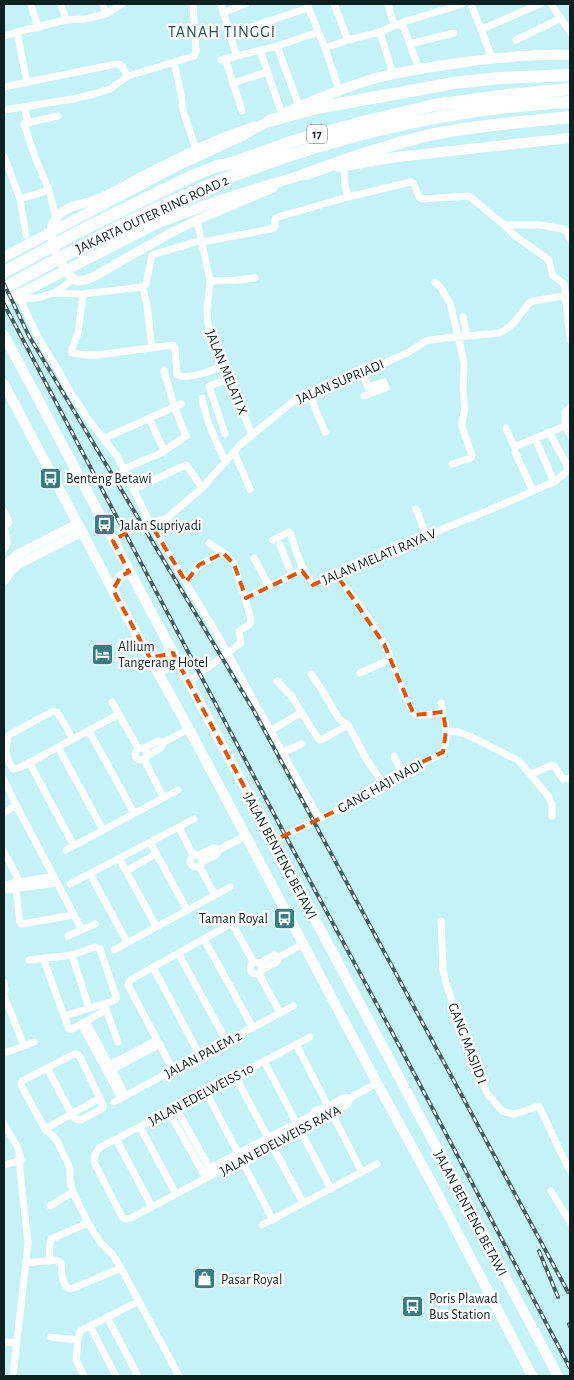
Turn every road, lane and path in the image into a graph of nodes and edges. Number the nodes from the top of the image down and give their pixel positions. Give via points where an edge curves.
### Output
1 (32, 4) edge
2 (61, 4) edge
3 (102, 4) edge
4 (122, 4) edge
5 (193, 4) edge
6 (222, 4) edge
7 (246, 4) edge
8 (334, 4) edge
9 (388, 4) edge
10 (463, 4) edge
11 (472, 4) edge
12 (540, 4) edge
13 (552, 4) edge
14 (307, 6) edge
15 (224, 12) junction
16 (106, 14) junction
17 (561, 18) junction
18 (66, 20) junction
19 (399, 24) junction
20 (38, 28) junction
21 (482, 30) junction
22 (17, 32) junction
23 (318, 32) junction
24 (380, 32) junction
25 (570, 32) edge
26 (454, 33) dead end
27 (230, 34) junction
28 (4, 36) edge
29 (348, 40) junction
30 (516, 40) dead end
31 (410, 44) junction
32 (277, 46) junction
33 (325, 48) junction
34 (260, 50) junction
35 (567, 54) edge
36 (236, 55) junction
37 (492, 58) junction
38 (174, 63) junction
39 (418, 69) junction
40 (267, 72) junction
41 (393, 74) junction
42 (570, 75) edge
43 (128, 76) junction
44 (27, 82) junction
45 (233, 83) junction
46 (4, 87) edge
47 (570, 89) edge
48 (339, 90) junction
49 (570, 102) edge
50 (24, 106) junction
51 (299, 106) junction
52 (4, 110) edge
53 (242, 111) dead end
54 (282, 114) junction
55 (58, 116) dead end
56 (570, 117) edge
57 (269, 121) junction
58 (26, 123) junction
59 (570, 138) edge
60 (196, 149) junction
61 (4, 156) edge
62 (344, 166) junction
63 (306, 174) junction
64 (49, 190) junction
65 (348, 197) junction
66 (20, 199) junction
67 (56, 218) junction
68 (197, 220) junction
69 (504, 225) junction
70 (77, 226) junction
71 (26, 235) dead end
72 (570, 239) edge
73 (202, 241) junction
74 (4, 257) edge
75 (4, 272) edge
76 (255, 278) dead end
77 (74, 279) junction
78 (210, 281) junction
79 (435, 282) dead end
80 (143, 287) junction
81 (4, 288) edge
82 (54, 294) junction
83 (83, 294) junction
84 (568, 296) edge
85 (20, 299) junction
86 (4, 302) edge
87 (463, 317) dead end
88 (4, 336) edge
89 (467, 336) junction
90 (457, 337) junction
91 (570, 340) edge
92 (152, 348) junction
93 (224, 365) junction
94 (164, 371) dead end
95 (362, 373) junction
96 (230, 380) junction
97 (4, 384) edge
98 (309, 393) junction
99 (364, 396) dead end
100 (202, 398) dead end
101 (177, 405) junction
102 (570, 408) edge
103 (149, 418) junction
104 (566, 426) junction
105 (506, 428) dead end
106 (325, 432) dead end
107 (549, 432) junction
108 (225, 434) dead end
109 (252, 435) junction
110 (570, 435) edge
111 (535, 438) junction
112 (103, 439) junction
113 (164, 451) junction
114 (234, 452) junction
115 (515, 452) dead end
116 (226, 462) junction
117 (452, 464) dead end
118 (124, 469) junction
119 (570, 469) edge
120 (554, 482) junction
121 (202, 488) junction
122 (250, 489) dead end
123 (134, 490) junction
124 (533, 491) junction
125 (416, 509) dead end
126 (4, 511) edge
127 (150, 523) junction
128 (80, 528) junction
129 (5, 532) edge
130 (426, 536) junction
131 (57, 540) junction
132 (273, 540) dead end
133 (113, 541) junction
134 (209, 543) dead end
135 (280, 545) dead end
136 (4, 548) edge
137 (223, 554) junction
138 (254, 558) dead end
139 (124, 562) junction
140 (4, 566) edge
141 (103, 571) junction
142 (304, 571) junction
143 (130, 572) junction
144 (336, 574) junction
145 (292, 575) junction
146 (185, 580) junction
147 (4, 581) edge
148 (269, 586) junction
149 (113, 590) junction
150 (245, 598) junction
151 (170, 648) junction
152 (227, 654) junction
153 (150, 658) junction
154 (390, 659) junction
155 (180, 666) junction
156 (360, 673) dead end
157 (311, 674) dead end
158 (160, 675) junction
159 (277, 681) dead end
160 (188, 682) junction
161 (112, 702) dead end
162 (442, 703) dead end
163 (302, 712) junction
164 (443, 712) junction
165 (119, 714) junction
166 (348, 725) junction
167 (189, 729) junction
168 (88, 731) junction
169 (270, 731) junction
170 (446, 731) junction
171 (73, 739) junction
172 (300, 744) dead end
173 (58, 747) junction
174 (143, 753) junction
175 (282, 753) junction
176 (394, 756) dead end
177 (29, 762) junction
178 (402, 772) junction
179 (531, 774) junction
180 (570, 778) edge
181 (4, 780) edge
182 (382, 782) junction
183 (178, 790) dead end
184 (163, 797) junction
185 (16, 805) junction
186 (4, 812) edge
187 (134, 813) junction
188 (552, 816) dead end
189 (194, 818) dead end
190 (319, 818) junction
191 (179, 827) junction
192 (103, 830) junction
193 (246, 836) junction
194 (273, 841) junction
195 (150, 842) junction
196 (74, 846) junction
197 (66, 850) dead end
198 (4, 852) edge
199 (156, 854) junction
200 (119, 858) junction
201 (198, 860) junction
202 (126, 871) junction
203 (90, 874) junction
204 (53, 876) junction
205 (57, 884) junction
206 (70, 884) dead end
207 (4, 885) edge
208 (18, 885) junction
209 (230, 887) dead end
210 (4, 890) edge
211 (215, 895) junction
212 (187, 910) junction
213 (74, 915) junction
214 (244, 916) dead end
215 (441, 921) dead end
216 (232, 923) junction
217 (95, 924) dead end
218 (156, 926) junction
219 (82, 930) junction
220 (68, 936) dead end
221 (204, 939) junction
222 (127, 942) junction
223 (303, 944) junction
224 (114, 950) dead end
225 (178, 953) junction
226 (72, 954) junction
227 (43, 958) junction
228 (29, 960) dead end
229 (153, 967) junction
230 (259, 968) junction
231 (4, 982) edge
232 (4, 994) edge
233 (292, 1006) dead end
234 (105, 1007) junction
235 (89, 1008) junction
236 (280, 1013) junction
237 (64, 1016) junction
238 (84, 1023) junction
239 (252, 1028) junction
240 (310, 1037) dead end
241 (34, 1042) dead end
242 (118, 1042) dead end
243 (159, 1042) junction
244 (227, 1042) junction
245 (296, 1044) junction
246 (24, 1046) junction
247 (4, 1053) edge
248 (200, 1056) junction
249 (264, 1061) junction
250 (47, 1068) junction
251 (110, 1068) junction
252 (174, 1070) junction
253 (235, 1076) junction
254 (377, 1083) junction
255 (206, 1092) junction
256 (123, 1097) junction
257 (114, 1102) dead end
258 (172, 1110) junction
259 (330, 1110) junction
260 (71, 1113) junction
261 (4, 1124) edge
262 (298, 1126) junction
263 (140, 1127) junction
264 (45, 1129) junction
265 (116, 1139) junction
266 (270, 1140) junction
267 (240, 1156) junction
268 (21, 1160) junction
269 (376, 1164) dead end
270 (4, 1165) edge
271 (570, 1170) edge
272 (362, 1172) junction
273 (208, 1173) junction
274 (331, 1189) junction
275 (551, 1191) dead end
276 (73, 1192) junction
277 (176, 1194) junction
278 (303, 1204) junction
279 (50, 1206) dead end
280 (152, 1207) junction
281 (125, 1219) joint
282 (273, 1220) junction
283 (570, 1222) edge
284 (88, 1223) junction
285 (262, 1225) dead end
286 (49, 1261) junction
287 (25, 1263) junction
288 (121, 1268) junction
289 (138, 1301) junction
290 (107, 1317) junction
291 (90, 1326) junction
292 (50, 1336) dead end
293 (78, 1338) junction
294 (4, 1342) edge
295 (16, 1344) junction
296 (13, 1376) edge
297 (84, 1376) edge
298 (116, 1376) edge
299 (138, 1376) edge
300 (179, 1376) edge
301 (532, 1376) edge
302 (558, 1376) edge

1 - 20 street
2 - 18 street
3 - 16 street
4 - 16 street
5 - 38 street via 196,54
6 - 15 street
7 - 15 street
8 - 29 street
9 - 19 street via 393,22
10 - 19 street
11 - 21 street
12 - 21 street
13 - 17 street
14 - 23 street
14 - 27 street
15 - 27 street
16 - 18 street
17 - 25 street
17 - 30 street
18 - 20 street
19 - 24 street
19 - 31 street
20 - 22 street
21 - 37 street
22 - 28 street
22 - 44 street
23 - 32 street
23 - 33 street
24 - 29 street
24 - 41 street
26 - 31 street
27 - 36 street
29 - 33 street
31 - 39 street
32 - 34 street
32 - 51 street
33 - 48 street
34 - 36 street
34 - 40 street
35 - 37 main road
36 - 45 street via 223,59
37 - 39 main road
38 - 43 street
38 - 60 street via 183,111
39 - 41 main road
40 - 45 street
40 - 54 street
41 - 48 main road
42 - 57 highway via 454,83 317,108
43 - 44 street via 119,63
43 - 50 street via 110,89 94,94
44 - 46 street
45 - 53 street
47 - 70 highway, JAKARTA OUTER RING ROAD 2 / 17 via 434,105 297,140 217,166
48 - 51 main road
49 - 81 highway, JAKARTA OUTER RING ROAD 2 / 17 via 435,118 300,152 198,190
50 - 52 street
50 - 58 street
51 - 54 main road
54 - 57 main road
55 - 58 street
56 - 63 highway via 436,134 379,148
57 - 60 street
57 - 70 main road via 173,168
58 - 64 street via 35,157
59 - 62 main road
60 - 67 street via 99,199 61,212
61 - 66 street
62 - 63 main road
62 - 65 street
63 - 68 street
63 - 86 main road via 168,220
64 - 66 street
64 - 67 street
65 - 69 street via 411,182 422,199 472,197
65 - 73 street via 278,217 273,229
66 - 71 street
67 - 77 street via 52,226 52,241
68 - 73 street, JALAN MELATI X
68 - 77 street via 93,277 80,281
69 - 72 street via 563,229
69 - 84 street via 549,260 553,276 564,284
70 - 74 main road
70 - 75 highway, JAKARTA OUTER RING ROAD 2 / 17
73 - 78 street, JALAN MELATI X
73 - 80 street via 154,254
75 - 85 street
76 - 78 street
77 - 82 street
78 - 93 street, JALAN MELATI X via 208,324
79 - 90 street via 450,303
80 - 83 street
80 - 92 street
82 - 83 street
82 - 85 street
83 - 92 street via 72,353 97,355
84 - 89 street, JALAN SUPRIADI via 533,301 510,327 499,333
84 - 91 street
85 - 112 street via 69,390
87 - 89 street
88 - 133 main road, JALAN BENTENG BETAWI
89 - 90 street, JALAN SUPRIADI
90 - 95 street, JALAN SUPRIADI via 426,342
90 - 117 street via 464,364 462,428 472,455
92 - 93 street via 174,346 178,376 202,374
93 - 96 street, JALAN MELATI X
94 - 101 street
95 - 98 street, JALAN SUPRIADI
95 - 99 street via 368,387 384,382 386,388
96 - 108 street via 210,386
96 - 109 street, JALAN MELATI X
97 - 128 main road, JALAN BENTENG BETAWI
98 - 106 street
98 - 109 street, JALAN SUPRIADI via 295,400
100 - 116 street via 217,446
101 - 103 street
101 - 113 street via 186,436
102 - 104 street via 564,412
103 - 112 street
103 - 113 street
104 - 107 street
104 - 110 street
105 - 111 street via 513,447
107 - 111 street
107 - 119 street
109 - 114 street, JALAN SUPRIADI
111 - 120 street
112 - 118 street
113 - 118 street
114 - 116 street, JALAN SUPRIADI
114 - 122 street
115 - 124 street
116 - 121 street, JALAN SUPRIADI
118 - 123 street
119 - 120 street, JALAN MELATI RAYA V
120 - 124 street, JALAN MELATI RAYA V
121 - 123 street via 186,465
121 - 127 street, JALAN SUPRIADI via 166,518
123 - 127 street
124 - 130 street, JALAN MELATI RAYA V
125 - 130 street
126 - 129 street via 9,522
127 - 133 street, JALAN SUPRIADI via 142,524
127 - 146 street
128 - 131 street
128 - 141 main road, JALAN BENTENG BETAWI
129 - 136 street via 7,545
130 - 144 street, JALAN MELATI RAYA V
131 - 140 street via 18,554
131 - 147 street via 20,564
132 - 142 street via 289,532
133 - 139 main road, JALAN BENTENG BETAWI
134 - 137 street
135 - 145 street
137 - 146 street via 199,565
137 - 150 street via 234,564
138 - 148 street
139 - 141 main road via 116,572
139 - 143 main road, JALAN BENTENG BETAWI
141 - 149 main road, JALAN BENTENG BETAWI
142 - 144 street, JALAN MELATI RAYA V via 313,583
142 - 145 street, JALAN MELATI RAYA V
143 - 149 main road via 117,578
143 - 151 main road, JALAN BENTENG BETAWI
144 - 154 street via 377,632
145 - 148 street, JALAN MELATI RAYA V
146 - 152 street
148 - 150 street, JALAN MELATI RAYA V
149 - 153 main road, JALAN BENTENG BETAWI
150 - 152 street via 250,624 240,629 241,643
151 - 153 main road via 164,657
151 - 155 main road, JALAN BENTENG BETAWI
152 - 160 street
152 - 169 street
153 - 158 main road, JALAN BENTENG BETAWI
154 - 156 street
154 - 164 street via 415,715
155 - 158 main road via 165,668
155 - 160 main road, JALAN BENTENG BETAWI
157 - 166 street via 339,719
158 - 167 main road, JALAN BENTENG BETAWI
159 - 163 street via 290,693
160 - 194 main road, JALAN BENTENG BETAWI
161 - 165 street
162 - 164 street, GANG HAJI NADI
163 - 166 street via 320,740
163 - 169 street
164 - 170 street, GANG HAJI NADI
165 - 168 street
165 - 174 street
166 - 182 street
167 - 174 street via 164,742 161,748
167 - 193 main road, JALAN BENTENG BETAWI
168 - 171 street
168 - 187 street
169 - 175 street
170 - 178 street, GANG HAJI NADI via 442,754
170 - 179 street via 472,737 506,754 519,761
171 - 173 street
171 - 177 street via 58,713 46,714 9,735 5,753 11,767 14,770
172 - 175 street
173 - 177 street
173 - 192 street
174 - 184 street
175 - 190 street
176 - 178 street
177 - 196 street
178 - 182 street, GANG HAJI NADI
179 - 180 street via 552,765 563,779
179 - 188 street via 550,797
181 - 185 street
182 - 190 street, GANG HAJI NADI via 363,797
183 - 184 street
184 - 187 street
185 - 186 street
185 - 204 street
187 - 192 street
189 - 191 street
190 - 194 street, GANG HAJI NADI
191 - 195 street
191 - 201 street
192 - 196 street
193 - 201 street via 220,849 216,855
193 - 223 main road, JALAN BENTENG BETAWI
194 - 302 main road, JALAN BENTENG BETAWI
195 - 199 street
195 - 200 street
196 - 197 street
198 - 208 street
199 - 202 street
199 - 212 street
200 - 202 street
200 - 203 street
201 - 211 street
202 - 218 street
203 - 206 street
203 - 222 street
204 - 205 street
204 - 208 street
205 - 208 street
205 - 213 street
207 - 208 street
208 - 210 street
208 - 213 street via 21,924
209 - 211 street
211 - 212 street
212 - 218 street
213 - 219 street
214 - 216 street
215 - 271 street, GANG MASJID I via 446,983 487,1093 502,1111 509,1113 539,1106
216 - 221 street
216 - 230 street
217 - 219 street
218 - 222 street
219 - 220 street
221 - 225 street
221 - 239 street
222 - 224 street
223 - 230 street via 280,956 277,962
223 - 254 main road, JALAN BENTENG BETAWI
225 - 229 street
225 - 244 street
226 - 227 street
226 - 234 street via 98,948 116,999
226 - 235 street
227 - 228 street
227 - 237 street
229 - 243 street via 132,978 128,985
229 - 248 street
230 - 236 street
231 - 232 street
232 - 246 street
233 - 236 street, JALAN PALEM 2
234 - 235 street
234 - 238 street
234 - 242 street
235 - 237 street
236 - 239 street, JALAN PALEM 2
237 - 238 street via 69,1029
238 - 251 street
238 - 256 street
239 - 244 street, JALAN PALEM 2
240 - 245 street, JALAN EDELWEISS 10
241 - 246 street
243 - 251 street
243 - 252 street
244 - 248 street, JALAN PALEM 2
245 - 249 street, JALAN EDELWEISS 10
245 - 259 street
246 - 247 street
248 - 252 street, JALAN PALEM 2
249 - 253 street, JALAN EDELWEISS 10
249 - 262 street
250 - 260 street
250 - 260 street via 74,1054 79,1055 100,1098
250 - 264 street via 21,1084
251 - 256 street
252 - 256 street, JALAN PALEM 2
253 - 255 street, JALAN EDELWEISS 10
253 - 266 street
254 - 259 street, JALAN EDELWEISS RAYA via 350,1098 345,1097
254 - 301 main road, JALAN BENTENG BETAWI
255 - 258 street, JALAN EDELWEISS 10
255 - 267 street
256 - 257 street, JALAN PALEM 2
258 - 263 street, JALAN EDELWEISS 10
258 - 273 street
259 - 262 street, JALAN EDELWEISS RAYA via 322,1120
259 - 272 street
260 - 264 street
261 - 268 street
262 - 266 street, JALAN EDELWEISS RAYA
262 - 274 street
263 - 265 street, JALAN EDELWEISS 10
263 - 277 street
264 - 276 street via 57,1141 70,1168
265 - 280 street
265 - 281 street, JALAN EDELWEISS 10 via 99,1148 94,1162
266 - 267 street, JALAN EDELWEISS RAYA
266 - 278 street
267 - 273 street, JALAN EDELWEISS RAYA
267 - 282 street
268 - 270 street
268 - 287 street via 28,1234
269 - 272 street
272 - 274 street
273 - 277 street, JALAN EDELWEISS RAYA
274 - 278 street
275 - 283 street
276 - 279 street
276 - 284 street
277 - 280 street, JALAN EDELWEISS RAYA
278 - 282 street
280 - 281 street, JALAN EDELWEISS RAYA
282 - 285 street
284 - 286 street via 51,1239
284 - 288 street
286 - 287 street
286 - 288 street via 61,1263 68,1289
287 - 295 street
288 - 289 street
289 - 290 street
289 - 300 street
290 - 291 street
290 - 299 street
291 - 293 street via 81,1330
291 - 298 street
292 - 293 street
293 - 297 street via 76,1362
294 - 295 street
295 - 296 street

